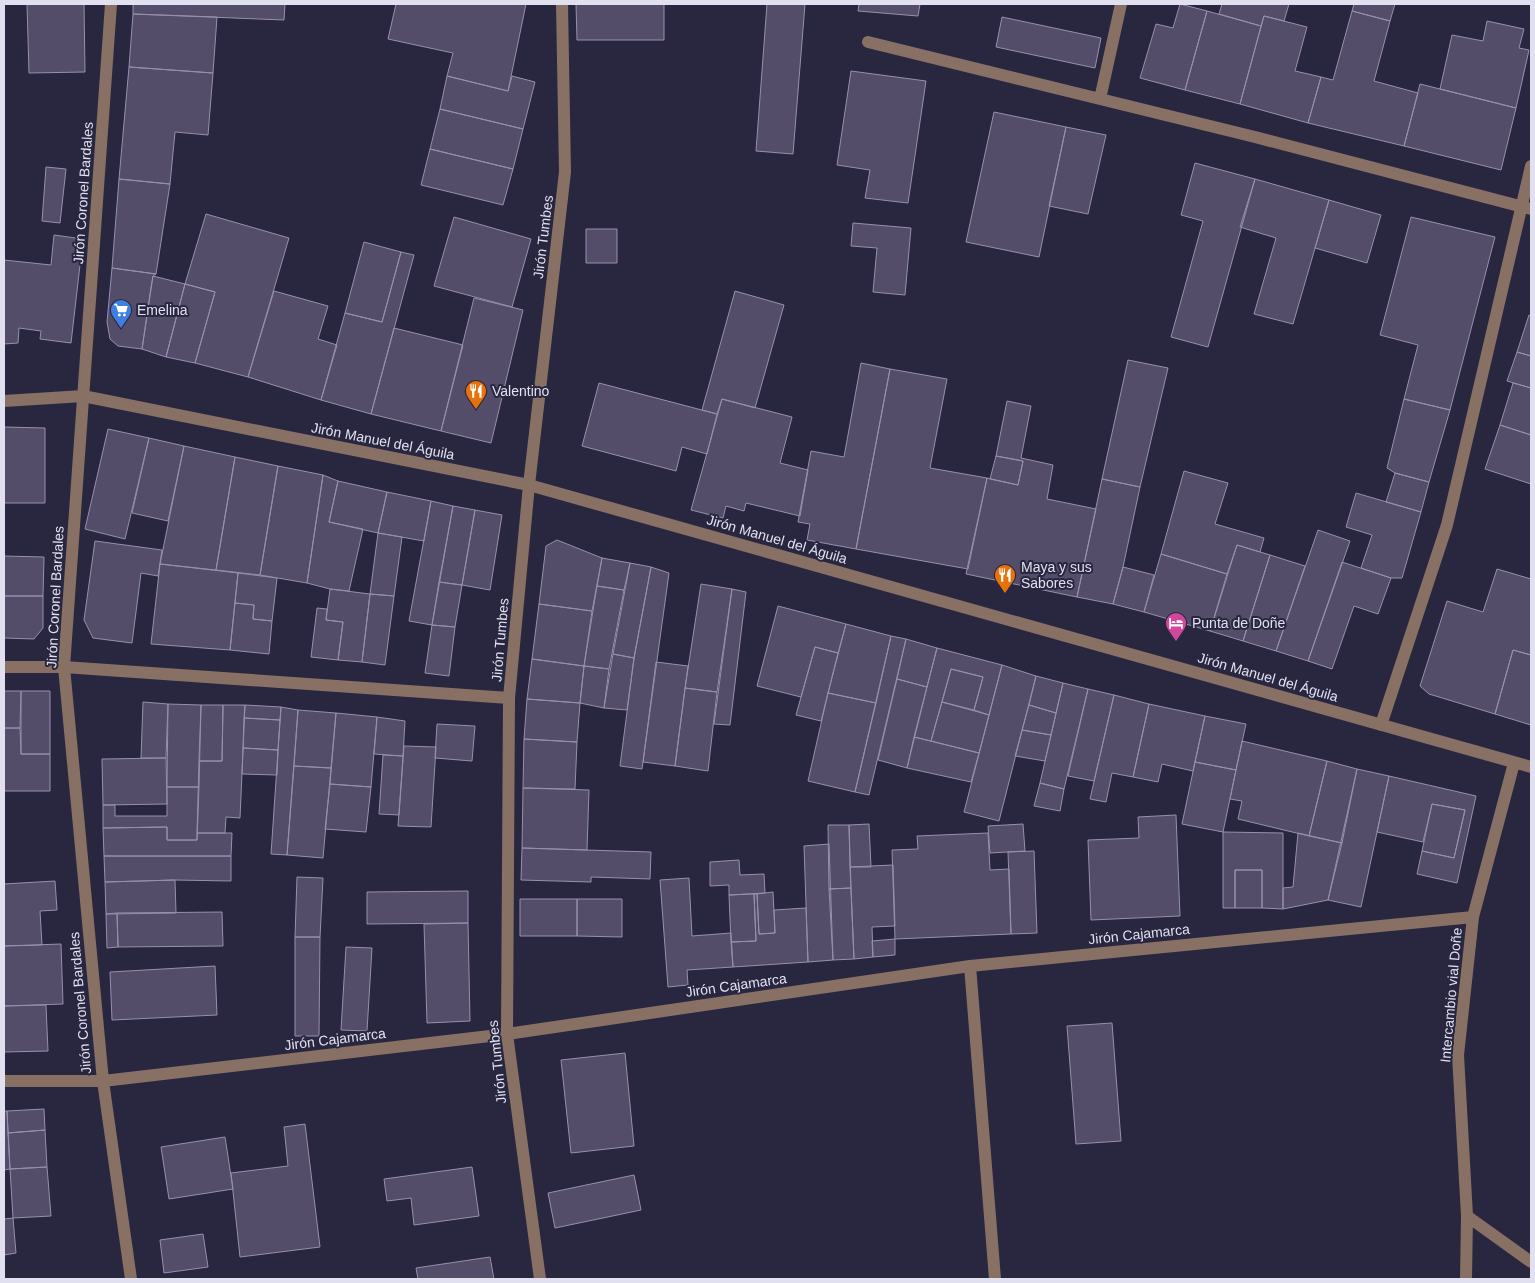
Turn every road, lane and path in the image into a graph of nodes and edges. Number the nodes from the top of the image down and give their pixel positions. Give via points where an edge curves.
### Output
1 (111, 4) edge
2 (562, 4) edge
3 (1121, 4) edge
4 (868, 42) dead end
5 (1100, 99) junction
6 (1531, 166) edge
7 (1526, 208) edge
8 (83, 396) junction
9 (4, 401) edge
10 (529, 485) junction
11 (4, 667) edge
12 (64, 667) junction
13 (509, 698) junction
14 (1381, 725) junction
15 (1514, 763) junction
16 (1531, 767) edge
17 (1474, 917) junction
18 (970, 966) junction
19 (507, 1034) junction
20 (4, 1081) edge
21 (103, 1081) junction
22 (1467, 1216) junction
23 (1531, 1262) edge
24 (131, 1279) edge
25 (540, 1279) edge
26 (995, 1279) edge
27 (1466, 1279) edge

1 - 8 street, Jirón Coronel Bardales
2 - 10 street, Jirón Tumbes via 565,172
3 - 5 street
4 - 5 street
5 - 7 street
6 - 7 street
7 - 14 street via 1447,525
8 - 9 street, Jirón Manuel del Águila
8 - 10 street, Jirón Manuel del Águila
8 - 12 street, Jirón Coronel Bardales
10 - 13 street, Jirón Tumbes
10 - 14 street, Jirón Manuel del Águila
11 - 12 street
12 - 13 street
12 - 21 street, Jirón Coronel Bardales
13 - 19 street, Jirón Tumbes
14 - 15 street, Jirón Manuel del Águila
15 - 16 street, Jirón Manuel del Águila
15 - 17 street, Intercambio vial Doñe
17 - 18 street, Jirón Cajamarca
17 - 22 street, Intercambio vial Doñe via 1458,1055
18 - 19 street, Jirón Cajamarca
18 - 26 street
19 - 21 street, Jirón Cajamarca
19 - 25 street, Jirón Tumbes
20 - 21 street, Jirón Cajamarca
21 - 24 street, Jirón Coronel Bardales
22 - 23 street
22 - 27 street, Intercambio vial Doñe

